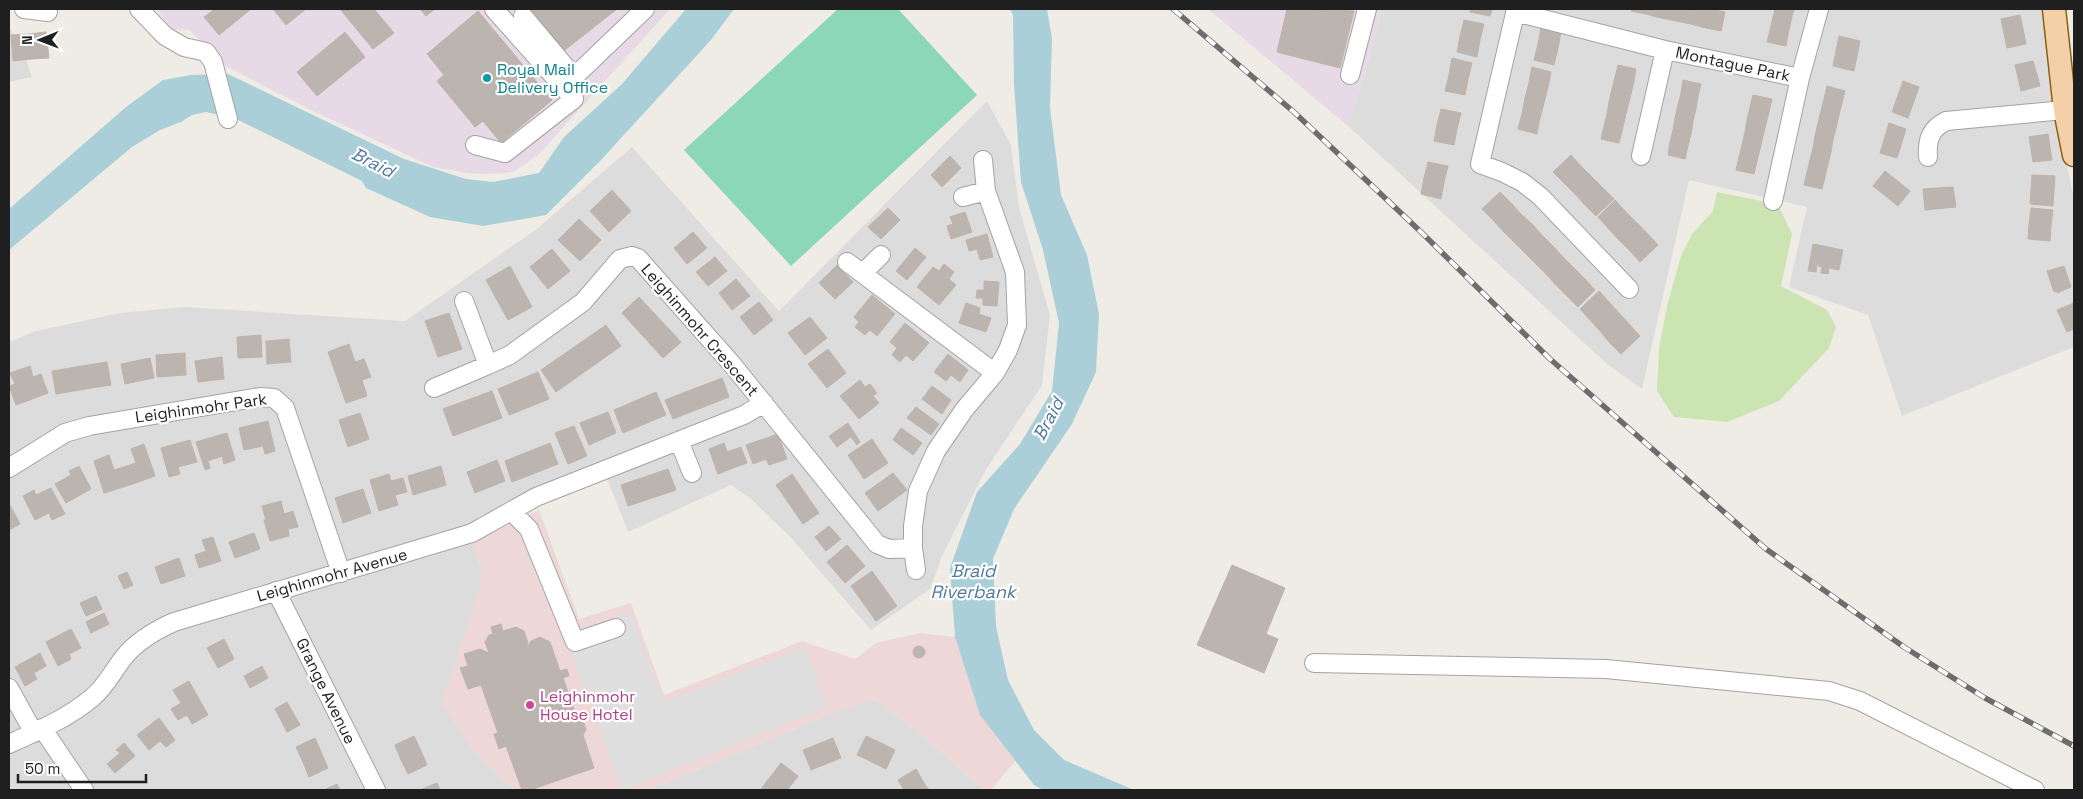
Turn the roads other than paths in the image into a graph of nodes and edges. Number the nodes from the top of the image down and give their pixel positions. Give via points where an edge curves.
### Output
1 (24, 9) edge
2 (139, 9) edge
3 (494, 9) edge
4 (645, 9) edge
5 (1367, 9) edge
6 (1819, 9) edge
7 (2054, 9) edge
8 (1516, 10) edge
9 (48, 12) dead end
10 (523, 16) dead end
11 (1666, 50) junction
12 (1350, 75) dead end
13 (1800, 78) junction
14 (2064, 110) junction
15 (228, 119) dead end
16 (475, 145) dead end
17 (2074, 155) edge
18 (1641, 156) dead end
19 (1928, 157) dead end
20 (983, 160) dead end
21 (986, 191) junction
22 (962, 197) dead end
23 (1773, 201) dead end
24 (881, 255) dead end
25 (847, 262) dead end
26 (863, 273) junction
27 (1629, 290) dead end
28 (464, 301) dead end
29 (488, 365) junction
30 (995, 373) junction
31 (434, 388) dead end
32 (764, 403) junction
33 (680, 441) junction
34 (9, 468) edge
35 (692, 473) dead end
36 (512, 512) junction
37 (913, 548) junction
38 (916, 570) dead end
39 (341, 573) junction
40 (276, 591) junction
41 (616, 628) dead end
42 (1314, 663) dead end
43 (9, 688) edge
44 (38, 730) junction
45 (9, 744) edge
46 (84, 790) edge
47 (376, 790) edge
48 (2035, 790) edge

1 - 9 street
2 - 15 street via 165,36 184,47 206,52 216,72
3 - 16 street via 574,99 505,153
4 - 10 street via 574,77
5 - 12 street
6 - 13 street, Montague Park
7 - 14 main road
8 - 11 street, Montague Park
8 - 27 street via 1480,164 1522,182 1540,196
11 - 13 street, Montague Park
11 - 18 street, Montague Park
13 - 23 street, Montague Park
14 - 17 main road
14 - 19 street via 1946,121 1932,131 1927,144
20 - 21 street
21 - 22 street
21 - 30 street via 1014,272 1016,325 1008,350
24 - 26 street
25 - 26 street
26 - 30 street
28 - 29 street
29 - 31 street
29 - 32 street, Leighinmohr Crescent via 510,355 583,302 616,263 632,256 647,267
30 - 37 street via 936,451 918,491
32 - 33 street, Leighinmohr Avenue via 744,415
32 - 37 street, Leighinmohr Crescent via 877,544 889,549
33 - 35 street
33 - 36 street, Leighinmohr Avenue via 536,497
34 - 39 street, Leighinmohr Park via 65,433 89,426 260,397 274,398 285,408
36 - 39 street, Leighinmohr Avenue via 472,533
36 - 41 street via 529,529 575,642
37 - 38 street
39 - 40 street, Leighinmohr Avenue
40 - 44 street, Leighinmohr Avenue via 161,628 130,650 92,698 65,717
40 - 47 street, Grange Avenue
42 - 48 street via 1606,669 1829,691 1860,701
43 - 44 street
44 - 45 street, Leighinmohr Avenue
44 - 46 street

